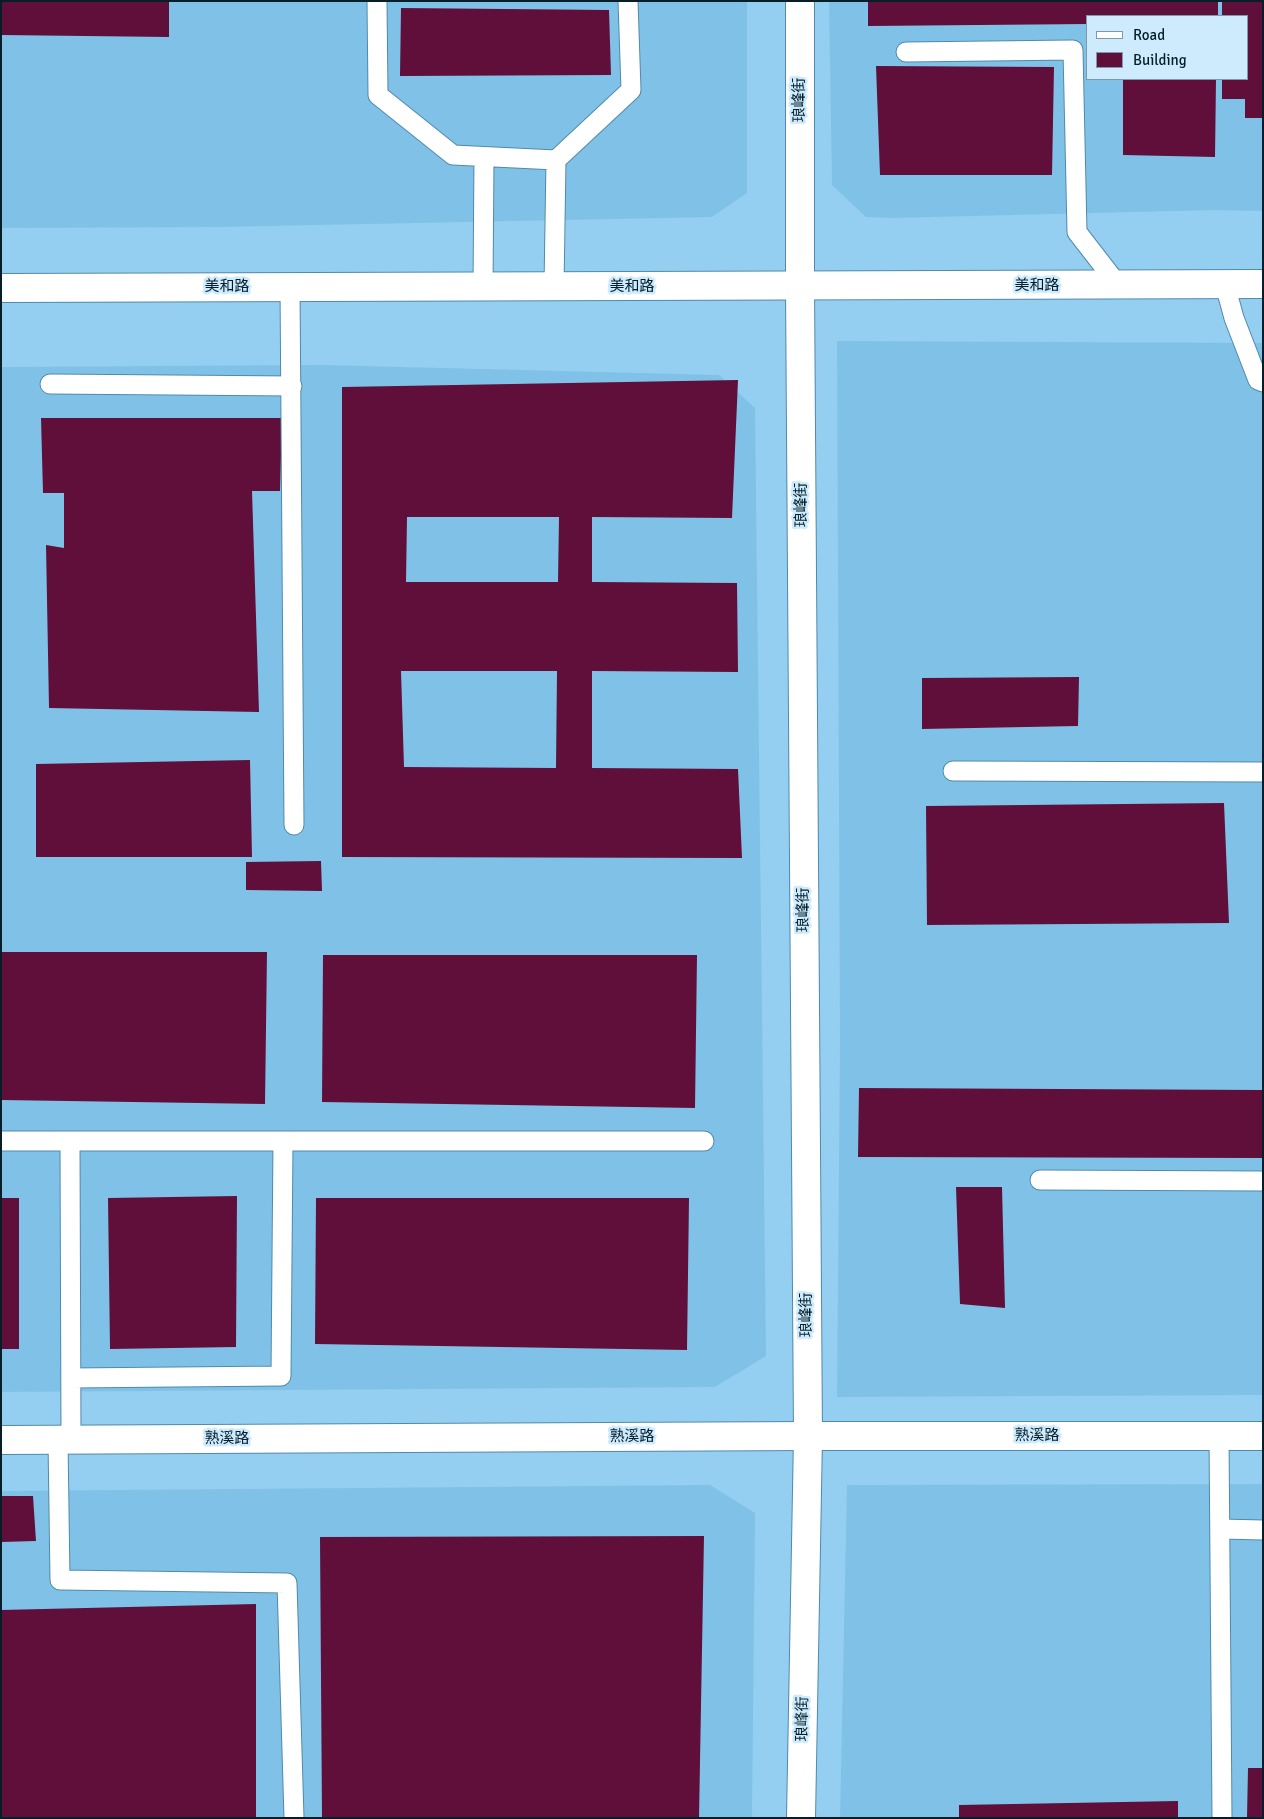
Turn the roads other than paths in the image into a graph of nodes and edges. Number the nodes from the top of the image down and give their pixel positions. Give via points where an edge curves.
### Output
1 (377, 1) edge
2 (628, 1) edge
3 (800, 1) edge
4 (906, 52) dead end
5 (484, 157) junction
6 (556, 160) junction
7 (1225, 284) junction
8 (1263, 284) edge
9 (1118, 285) junction
10 (290, 287) junction
11 (483, 287) junction
12 (554, 287) junction
13 (800, 287) junction
14 (1, 288) edge
15 (1263, 382) edge
16 (50, 384) dead end
17 (292, 386) junction
18 (953, 771) dead end
19 (1263, 772) edge
20 (294, 825) dead end
21 (1, 1141) edge
22 (70, 1141) junction
23 (284, 1141) junction
24 (704, 1141) dead end
25 (1040, 1180) dead end
26 (1263, 1181) edge
27 (71, 1378) junction
28 (808, 1436) junction
29 (1219, 1436) junction
30 (1263, 1436) edge
31 (1, 1440) edge
32 (64, 1440) junction
33 (1220, 1529) junction
34 (1263, 1530) edge
35 (294, 1818) edge
36 (801, 1818) edge
37 (1222, 1818) edge

1 - 5 lane via 378,95 452,156
2 - 6 lane via 631,90
3 - 13 street, 琅峰街
4 - 9 lane via 1073,50 1077,232
5 - 6 lane
5 - 11 lane
6 - 12 lane
7 - 8 street, 美和路
7 - 9 street, 美和路
7 - 15 lane via 1234,318 1258,380
9 - 13 street, 美和路
10 - 11 street, 美和路
10 - 14 street, 美和路
10 - 17 lane
11 - 12 street, 美和路
12 - 13 street, 美和路
13 - 28 street, 琅峰街
16 - 17 lane
17 - 20 lane
18 - 19 lane
21 - 22 lane
22 - 23 lane
22 - 27 lane
23 - 24 lane
23 - 27 lane via 281,1376
25 - 26 lane
27 - 32 lane
28 - 29 street, 熟溪路
28 - 32 street, 熟溪路
28 - 36 street, 琅峰街
29 - 30 street, 熟溪路
29 - 33 lane
31 - 32 street, 熟溪路
32 - 35 lane via 60,1580 287,1583
33 - 34 lane
33 - 37 lane

